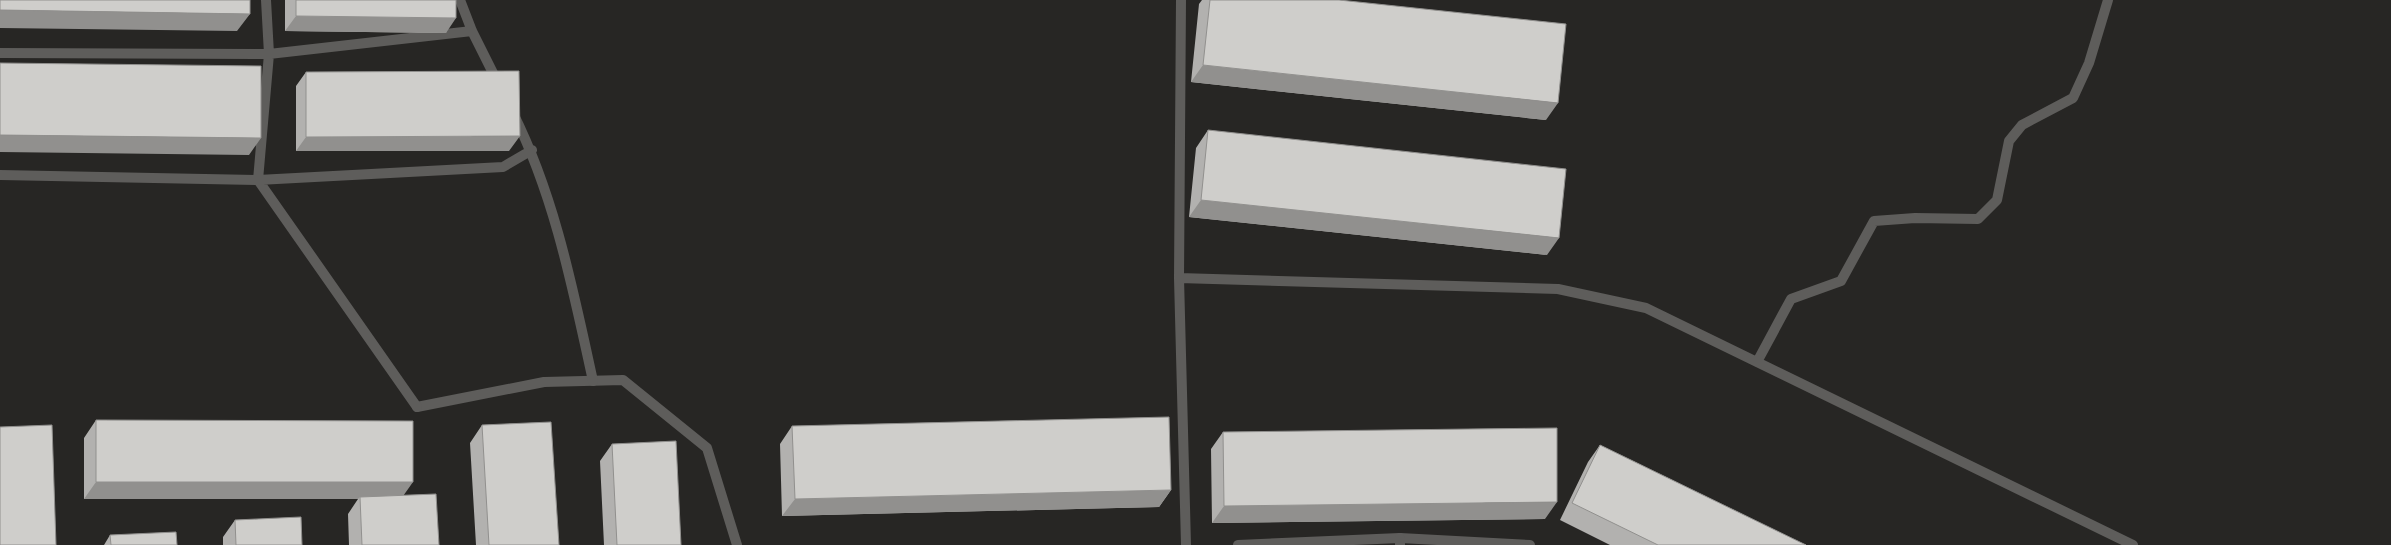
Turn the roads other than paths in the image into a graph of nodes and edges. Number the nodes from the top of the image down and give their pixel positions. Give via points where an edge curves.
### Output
1 (266, 0) edge
2 (460, 0) edge
3 (1181, 0) edge
4 (2108, 0) edge
5 (472, 31) junction
6 (0, 53) edge
7 (269, 54) junction
8 (532, 150) junction
9 (0, 175) edge
10 (258, 180) junction
11 (1179, 278) junction
12 (1757, 362) junction
13 (593, 381) junction
14 (1400, 542) edge
15 (737, 545) edge
16 (1186, 545) edge
17 (1238, 545) edge
18 (1530, 545) edge
19 (2132, 545) edge

1 - 7 street
2 - 5 street
3 - 11 street
4 - 12 street via 2089,63 2074,98 2022,125 2009,141 1997,200 1978,219 1915,218 1874,221 1841,281 1791,299
5 - 7 street
5 - 8 street
6 - 7 street
7 - 10 street
8 - 10 street via 503,167
8 - 13 street via 570,274
9 - 10 street
10 - 13 street via 417,407 544,382
11 - 12 street via 1558,289 1646,308
11 - 16 street
12 - 19 street
13 - 15 street via 623,380 707,448
14 - 17 street
14 - 18 street

